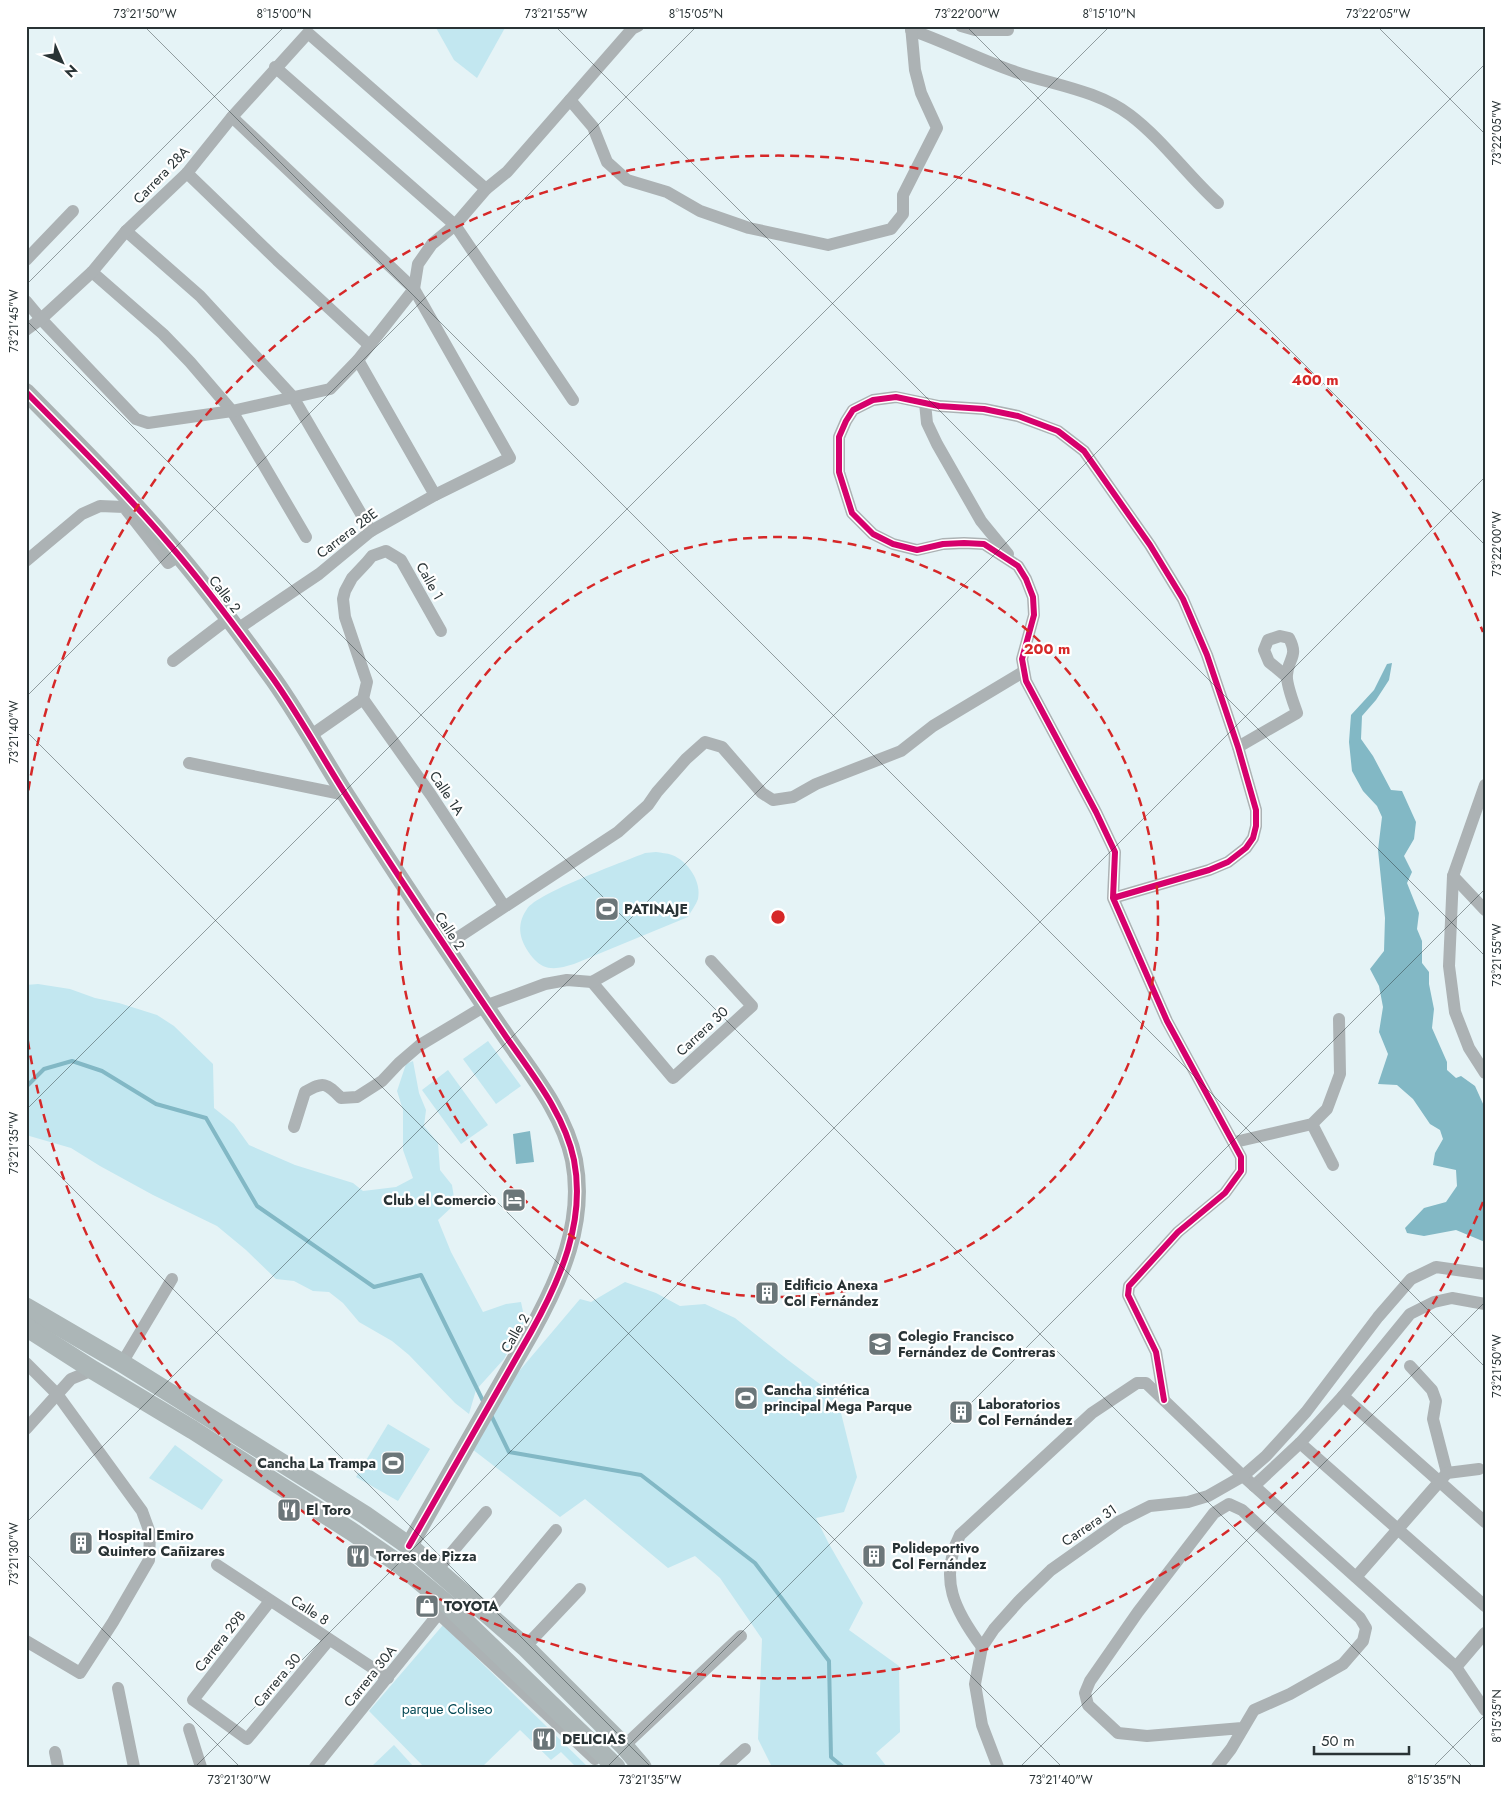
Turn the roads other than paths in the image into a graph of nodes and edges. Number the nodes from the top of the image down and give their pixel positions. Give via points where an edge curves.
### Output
1 (638, 26) edge
2 (961, 26) edge
3 (911, 28) edge
4 (1008, 30) dead end
5 (275, 68) junction
6 (570, 100) junction
7 (232, 117) junction
8 (187, 173) junction
9 (486, 189) junction
10 (1218, 203) dead end
11 (73, 211) dead end
12 (455, 225) junction
13 (126, 231) junction
14 (26, 260) edge
15 (92, 272) junction
16 (414, 289) junction
17 (26, 301) edge
18 (41, 319) junction
19 (26, 330) edge
20 (369, 345) junction
21 (358, 360) junction
22 (26, 392) edge
23 (293, 397) junction
24 (573, 400) dead end
25 (925, 403) junction
26 (232, 411) junction
27 (435, 495) junction
28 (371, 530) junction
29 (306, 537) dead end
30 (170, 551) junction
31 (26, 561) edge
32 (1018, 566) junction
33 (232, 624) junction
34 (441, 631) dead end
35 (173, 662) dead end
36 (1023, 672) junction
37 (1286, 676) dead end
38 (363, 699) junction
39 (310, 736) junction
40 (1238, 748) junction
41 (189, 763) dead end
42 (1485, 785) edge
43 (346, 795) junction
44 (1453, 876) junction
45 (1113, 898) junction
46 (504, 906) junction
47 (1485, 910) edge
48 (445, 946) junction
49 (629, 961) dead end
50 (712, 961) dead end
51 (592, 982) junction
52 (485, 1006) junction
53 (1340, 1018) dead end
54 (1485, 1073) edge
55 (1312, 1124) junction
56 (294, 1127) dead end
57 (1234, 1142) junction
58 (1334, 1165) dead end
59 (1485, 1274) edge
60 (172, 1279) dead end
61 (1485, 1304) edge
62 (26, 1307) edge
63 (26, 1327) edge
64 (26, 1362) edge
65 (122, 1362) junction
66 (1410, 1366) dead end
67 (93, 1370) junction
68 (57, 1394) junction
69 (1343, 1396) junction
70 (1164, 1400) junction
71 (26, 1429) edge
72 (1300, 1443) junction
73 (1479, 1469) dead end
74 (1243, 1476) junction
75 (1443, 1478) junction
76 (1254, 1486) junction
77 (486, 1512) dead end
78 (1485, 1522) edge
79 (556, 1530) dead end
80 (1398, 1530) junction
81 (409, 1546) junction
82 (217, 1565) dead end
83 (437, 1570) junction
84 (1356, 1577) junction
85 (580, 1589) dead end
86 (270, 1601) junction
87 (1485, 1606) edge
88 (443, 1609) junction
89 (487, 1613) junction
90 (1485, 1633) edge
91 (741, 1636) dead end
92 (329, 1640) junction
93 (26, 1641) edge
94 (525, 1647) junction
95 (982, 1648) junction
96 (1456, 1667) junction
97 (388, 1678) junction
98 (118, 1688) dead end
99 (1485, 1710) edge
100 (1242, 1728) junction
101 (189, 1729) dead end
102 (1212, 1731) junction
103 (247, 1739) joint
104 (624, 1746) junction
105 (744, 1749) dead end
106 (1231, 1749) junction
107 (55, 1752) dead end
108 (58, 1767) edge
109 (134, 1767) edge
110 (201, 1767) edge
111 (315, 1767) edge
112 (603, 1767) edge
113 (616, 1767) edge
114 (642, 1767) edge
115 (724, 1767) edge
116 (998, 1767) edge
117 (1217, 1767) edge

1 - 6 street
2 - 4 street via 975,30
3 - 6 street via 921,94 937,128 903,195 903,214 891,229 828,245 749,228 700,211 667,192 627,180 608,162 593,127
3 - 10 street via 997,66 1102,98 1144,127
5 - 7 street, Carrera 28A
5 - 9 street, Carrera 28A via 308,32
5 - 12 street
6 - 9 street via 507,172
7 - 8 street, Carrera 28A
7 - 16 street
8 - 13 street, Carrera 28A
8 - 20 street
9 - 12 street
11 - 14 street
12 - 16 street via 432,244 418,264
12 - 24 street
13 - 15 street, Carrera 28A
13 - 23 street via 200,296
15 - 18 street, Carrera 28A
15 - 26 street via 163,334
16 - 20 street
16 - 27 street, Carrera 28E via 510,458
17 - 18 street
18 - 19 street, Carrera 28A
18 - 26 street via 141,422
20 - 21 street
21 - 23 street via 330,388
21 - 27 street
22 - 30 street, Calle 2 via 95,462
23 - 26 street
23 - 28 street
25 - 32 street via 927,423 966,496 981,522
25 - 32 street via 896,397 873,400 854,410 846,421 839,437 839,472 852,513 873,534 893,544 917,550 943,544 984,544
25 - 40 street via 1018,416 1058,431 1084,451 1150,545 1182,599 1207,655
26 - 29 street
27 - 28 street, Carrera 28E
28 - 33 street, Carrera 28E via 318,574
30 - 31 street via 124,507 100,506 82,514
30 - 33 street, Calle 2
32 - 36 street via 1033,597 1034,615 1022,659
33 - 35 street, Carrera 28E
33 - 39 street, Calle 2
34 - 38 street, Calle 1 via 401,560 386,551 372,556 352,578 343,599 367,682
36 - 45 street via 1115,852
36 - 46 street via 933,726 901,751 816,784 793,797 773,800 762,793 722,747 705,742 686,759 648,805 618,832
37 - 40 street via 1297,713
38 - 39 street
38 - 46 street, Calle 1A via 431,794
39 - 43 street, Calle 2
40 - 45 street via 1256,810 1253,838 1246,848 1228,862 1209,870
41 - 43 street
42 - 44 street
43 - 48 street, Calle 2
44 - 47 street
44 - 54 street via 1449,966 1455,1012 1469,1048
45 - 57 street via 1168,1020
46 - 48 street
48 - 52 street, Calle 2
49 - 51 street
50 - 51 street, Carrera 30 via 752,1006 673,1078
51 - 52 street via 567,980 545,984
52 - 56 street via 420,1045 382,1081 357,1097 341,1098 329,1086 319,1084 306,1092
52 - 81 street, Calle 2 via 548,1097 566,1136 574,1160 575,1220 570,1245 549,1300
53 - 55 street via 1340,1074 1327,1109
55 - 57 street
55 - 58 street
57 - 70 street via 1241,1156 1241,1171 1234,1183 1178,1232 1129,1286 1128,1295 1156,1352
59 - 74 street, Carrera 31 via 1436,1267 1411,1279 1306,1412
60 - 65 street
61 - 69 street via 1452,1298 1434,1302 1410,1314
62 - 65 main road
63 - 67 main road
64 - 68 street
65 - 81 main road
66 - 75 street via 1432,1390 1436,1401 1434,1418
67 - 68 street via 71,1379
67 - 88 main road via 351,1531 399,1564
68 - 71 street
68 - 93 street via 142,1511 150,1533 149,1560 80,1673
69 - 72 street
69 - 75 street
70 - 74 street
70 - 95 street via 1146,1383 1137,1382 1092,1413 960,1535 950,1562 952,1598 964,1624
72 - 76 street
72 - 80 street
73 - 75 street
74 - 76 street
74 - 95 street, Carrera 31 via 1208,1496 1188,1502 1150,1506 1120,1521 1050,1570 994,1629
75 - 78 street
75 - 80 street
76 - 84 street
77 - 83 street
79 - 89 street
80 - 84 street
80 - 87 street
81 - 83 main road
82 - 86 street, Calle 8
83 - 89 main road
84 - 96 street
85 - 94 street
86 - 92 street, Calle 8
86 - 103 street, Carrera 29B via 193,1700
88 - 97 street, Carrera 30A
88 - 112 street
88 - 113 main road
89 - 94 main road
90 - 96 street
91 - 104 street
92 - 97 street, Calle 8
92 - 103 street, Carrera 30
94 - 104 main road
95 - 116 street via 975,1684 982,1725
96 - 99 street
97 - 111 street, Carrera 30A
98 - 109 street
100 - 102 street
100 - 102 street via 1254,1710 1343,1664 1363,1641 1366,1628 1360,1618 1242,1510 1229,1504 1214,1513 1138,1612 1085,1693 1088,1705 1118,1733 1147,1736
100 - 106 street
101 - 110 street
102 - 106 street
104 - 114 main road
105 - 115 street
106 - 117 street
107 - 108 street

